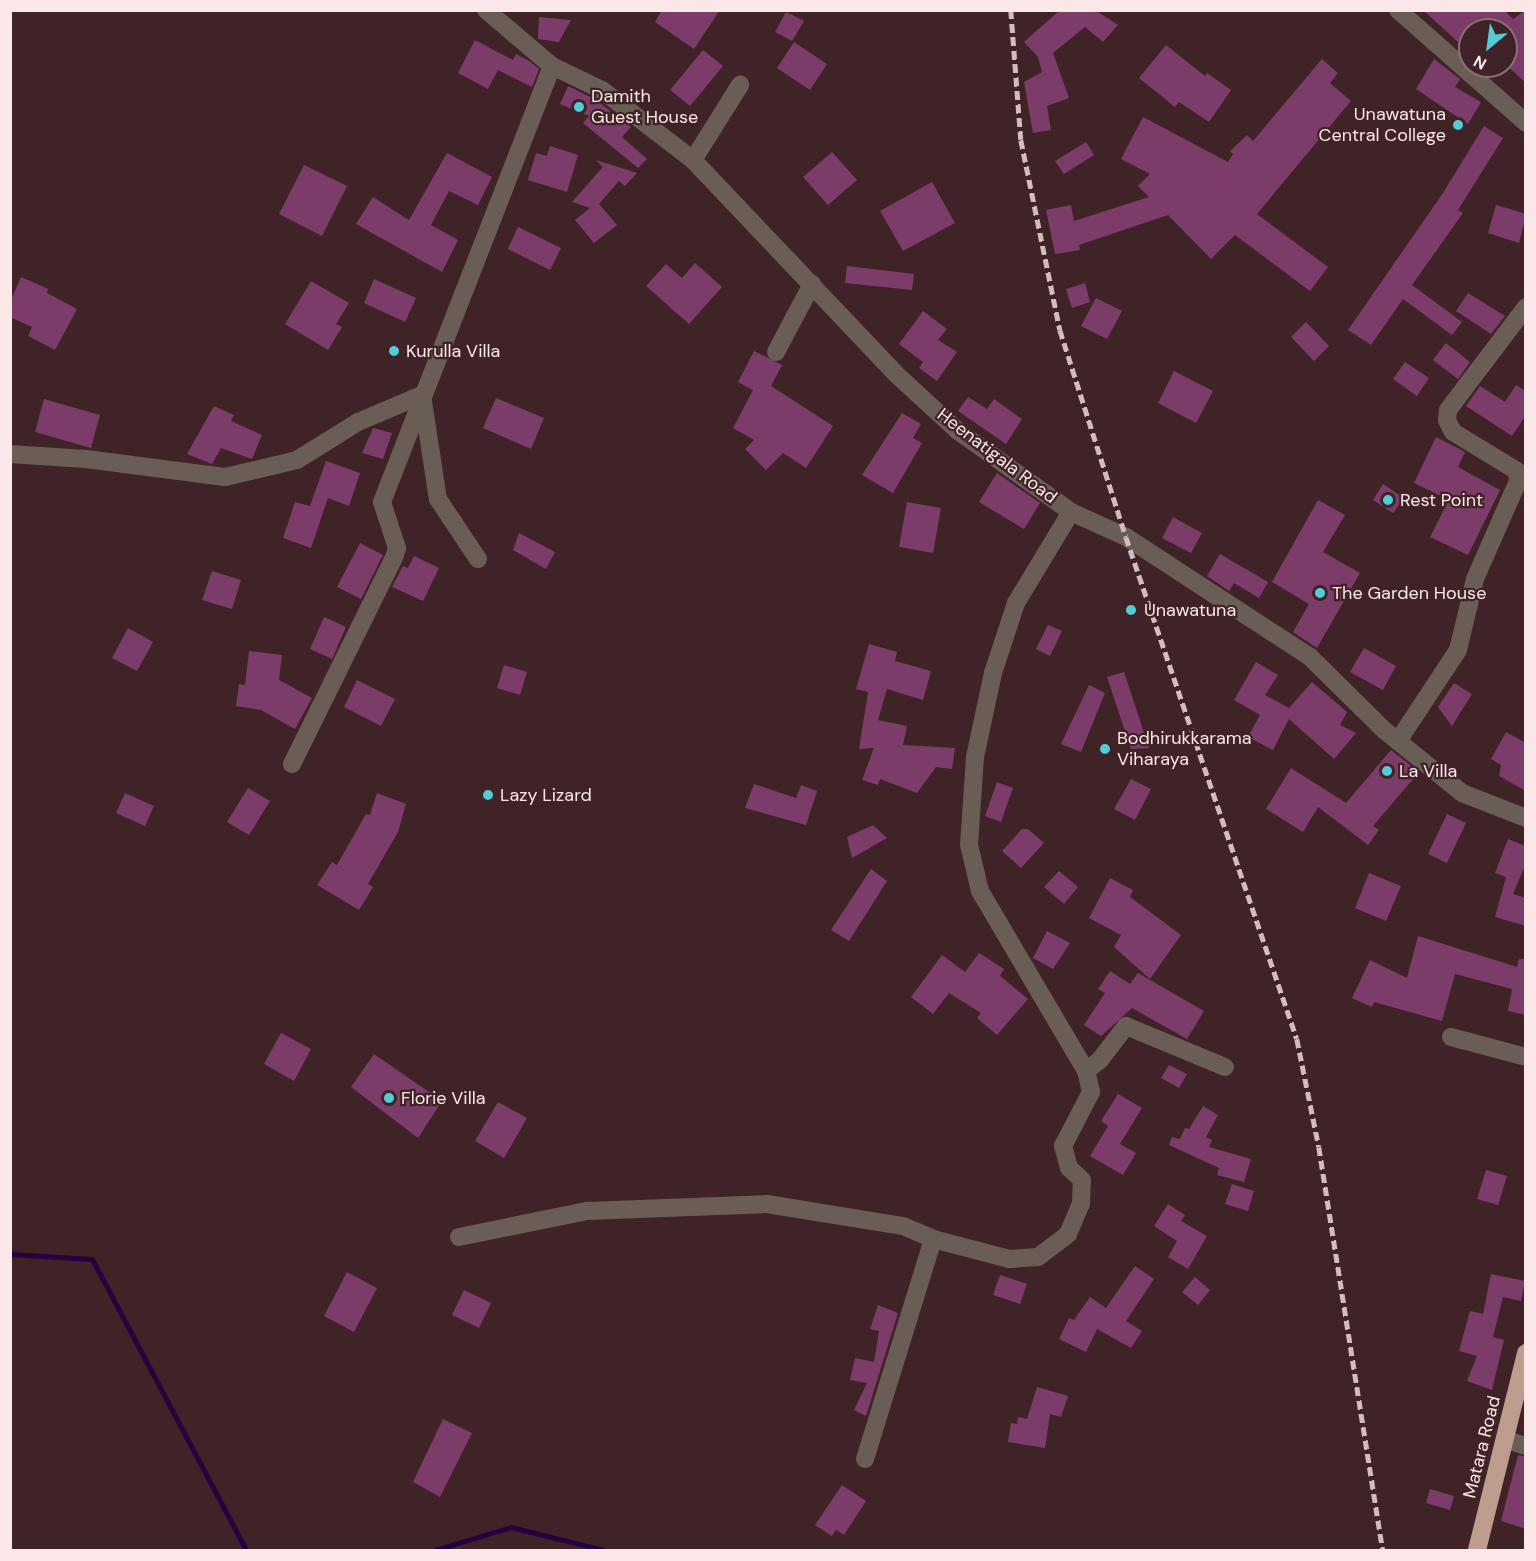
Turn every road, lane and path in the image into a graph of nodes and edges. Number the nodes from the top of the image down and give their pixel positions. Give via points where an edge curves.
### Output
1 (486, 10) edge
2 (1398, 10) edge
3 (552, 66) junction
4 (740, 85) dead end
5 (1526, 123) edge
6 (693, 160) junction
7 (812, 284) junction
8 (1526, 307) edge
9 (776, 352) dead end
10 (422, 395) junction
11 (10, 454) edge
12 (1071, 512) junction
13 (478, 559) dead end
14 (1398, 741) junction
15 (292, 764) dead end
16 (1526, 818) edge
17 (1451, 1037) dead end
18 (1526, 1057) edge
19 (1225, 1067) dead end
20 (1086, 1071) junction
21 (459, 1236) dead end
22 (933, 1239) junction
23 (1526, 1353) edge
24 (1507, 1440) junction
25 (1526, 1446) edge
26 (865, 1459) dead end
27 (1477, 1551) edge

1 - 3 street, Heenatigala Road
2 - 5 street
3 - 6 street, Heenatigala Road via 602,90
3 - 10 street
4 - 6 street
6 - 7 street, Heenatigala Road
7 - 9 street
7 - 12 street, Heenatigala Road via 897,375 958,431
8 - 14 street via 1448,410 1447,420 1453,432 1517,471 1518,481 1474,579 1458,650
10 - 11 street via 358,422 297,460 225,477 86,459
10 - 13 street via 438,500
10 - 15 street via 382,502 397,548 394,558
12 - 14 street, Heenatigala Road via 1126,537 1310,657
12 - 20 street via 1016,603 993,673 975,757 969,845 980,891
14 - 16 street, Heenatigala Road via 1462,794
17 - 18 street
19 - 20 street via 1126,1026 1100,1060
20 - 22 street via 1090,1092 1063,1146 1069,1168 1082,1180 1082,1204 1068,1234 1038,1257 1009,1259
21 - 22 street via 587,1211 767,1204 903,1226
22 - 26 street
23 - 24 highway, Matara Road
24 - 25 street
24 - 27 highway, Matara Road

